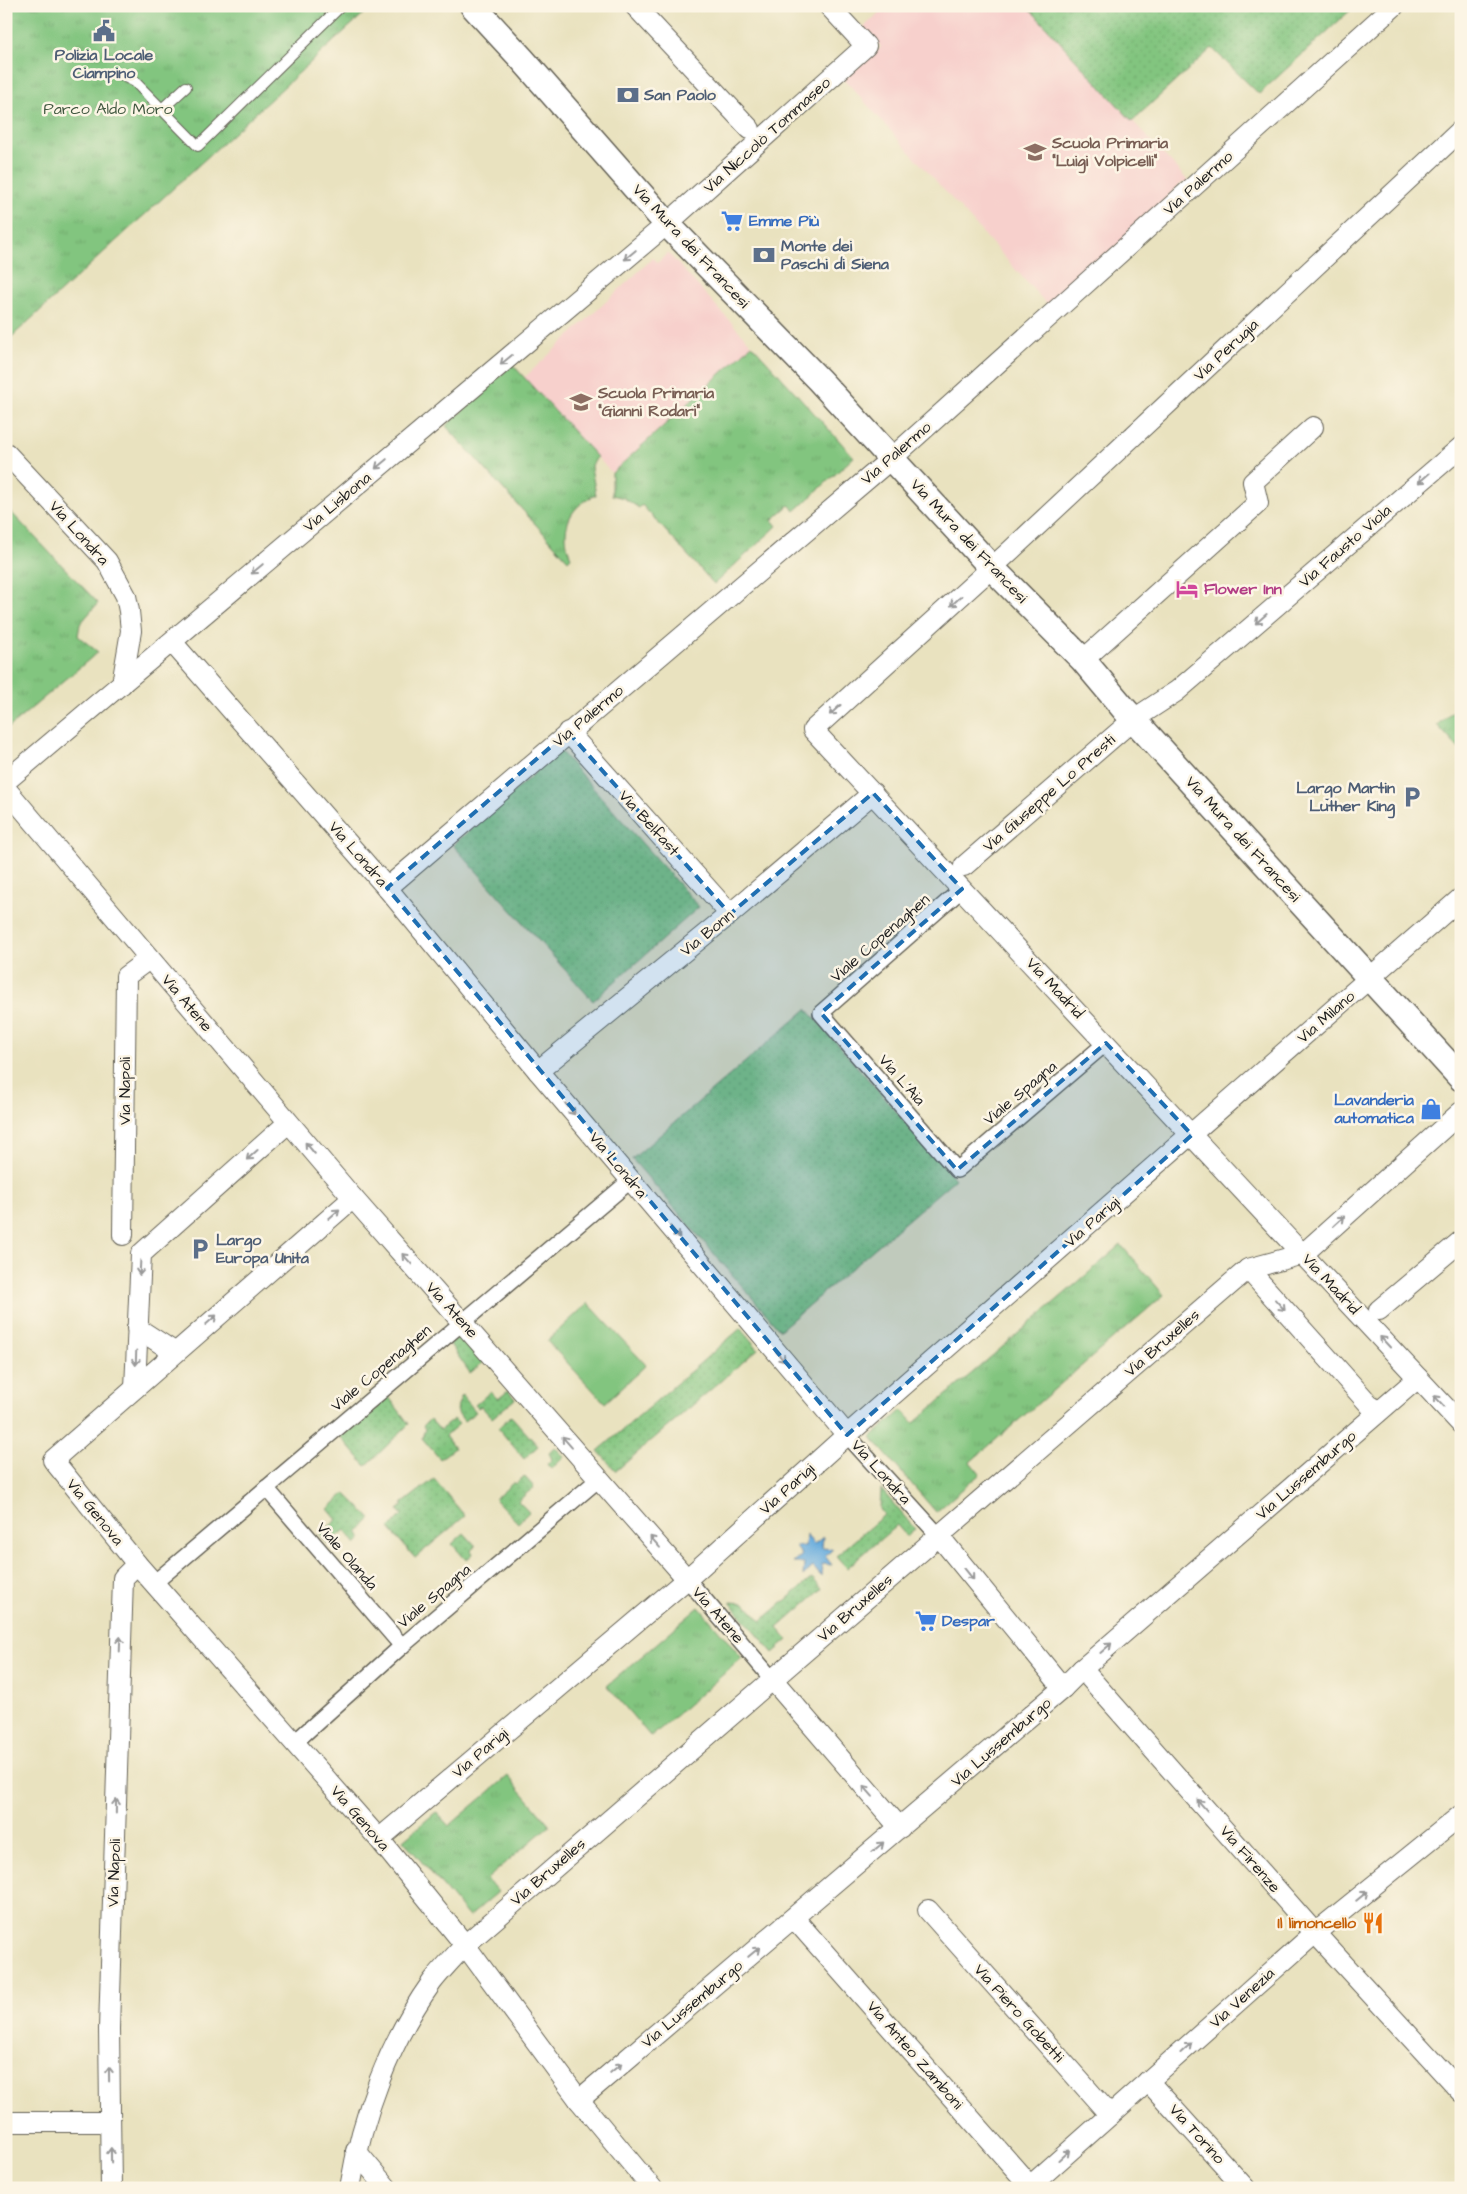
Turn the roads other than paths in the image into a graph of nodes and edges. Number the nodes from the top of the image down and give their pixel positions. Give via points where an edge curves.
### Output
1 (341, 6) edge
2 (473, 6) edge
3 (635, 6) edge
4 (828, 6) edge
5 (1394, 6) edge
6 (123, 76) dead end
7 (186, 87) dead end
8 (162, 110) junction
9 (750, 129) dead end
10 (1460, 131) edge
11 (667, 224) junction
12 (1313, 427) dead end
13 (1461, 447) edge
14 (6, 453) edge
15 (892, 458) junction
16 (992, 568) junction
17 (172, 642) junction
18 (1083, 660) junction
19 (122, 684) junction
20 (1134, 719) junction
21 (568, 732) junction
22 (6, 781) edge
23 (6, 789) edge
24 (873, 792) junction
25 (964, 866) dead end
26 (387, 888) junction
27 (962, 889) junction
28 (1461, 898) edge
29 (730, 914) junction
30 (149, 959) junction
31 (1370, 978) junction
32 (821, 1013) joint
33 (1106, 1043) junction
34 (538, 1072) junction
35 (1461, 1078) edge
36 (1461, 1112) edge
37 (288, 1123) junction
38 (1192, 1135) junction
39 (958, 1170) joint
40 (630, 1180) junction
41 (353, 1198) junction
42 (123, 1235) dead end
43 (1461, 1241) edge
44 (1303, 1254) junction
45 (1248, 1269) junction
46 (1379, 1310) dead end
47 (463, 1322) junction
48 (137, 1328) junction
49 (174, 1352) junction
50 (1418, 1378) junction
51 (135, 1388) junction
52 (1377, 1414) junction
53 (1461, 1424) edge
54 (847, 1435) junction
55 (600, 1478) junction
56 (266, 1488) junction
57 (939, 1536) junction
58 (137, 1564) junction
59 (687, 1579) junction
60 (154, 1583) junction
61 (402, 1646) junction
62 (1082, 1669) junction
63 (772, 1678) junction
64 (1063, 1688) junction
65 (294, 1743) junction
66 (1461, 1816) edge
67 (900, 1828) junction
68 (379, 1839) junction
69 (928, 1910) dead end
70 (800, 1925) dead end
71 (1315, 1934) junction
72 (465, 1945) junction
73 (1148, 2081) junction
74 (1461, 2092) edge
75 (579, 2100) junction
76 (1110, 2115) junction
77 (6, 2122) edge
78 (110, 2122) junction
79 (356, 2152) junction
80 (1029, 2187) edge
81 (111, 2188) edge
82 (350, 2188) edge
83 (387, 2188) edge
84 (652, 2188) edge
85 (1245, 2188) edge

1 - 8 lane via 198,146
2 - 11 street, Via Mura dei Francesi
3 - 9 street
4 - 11 street, Via Niccolò Tommaseo via 866,46
5 - 15 street, Via Palermo
6 - 8 lane via 135,82
7 - 8 lane
10 - 16 street, Via Perugia
11 - 15 street, Via Mura dei Francesi
11 -> 17 street, Via Lisbona
12 - 18 street via 1253,482 1258,503
13 -> 20 street, Via Fausto Viola via 1177,691
14 - 19 street, Via Londra via 107,561 126,596 131,631
15 - 16 street, Via Mura dei Francesi
15 - 21 street, Via Palermo
16 - 18 street, Via Mura dei Francesi
16 -> 24 street, Via Madrid via 812,730
17 - 19 street, Via Lisbona
17 - 26 street, Via Londra
18 - 20 street, Via Mura dei Francesi
19 - 22 street, Via Lisbona
20 - 25 street, Via Giuseppe Lo Presti
20 - 31 street, Via Mura dei Francesi
21 - 26 street, Via Palermo
21 - 29 street, Via Belfast
23 - 30 street, Via Atene
24 - 27 street, Via Madrid
24 - 29 street, Via Bonn
26 - 34 street, Via Londra
27 - 32 street, Viale Copenaghen
27 - 33 street, Via Madrid
28 - 31 street, Via Milano
29 - 34 street, Via Bonn
30 - 37 street, Via Atene
30 - 42 street, Via Napoli via 126,976
31 - 35 street, Via Mura dei Francesi
31 - 38 street, Via Milano
32 - 39 street, Via L'Aia
33 - 38 street, Via Madrid
33 - 39 street, Viale Spagna
34 -> 40 street, Via Londra
44 -> 36 street, Via Bruxelles
41 -> 37 street, Via Atene
37 -> 48 street via 141,1254
38 - 44 street, Via Madrid
38 - 54 street, Via Parigi
40 - 47 street, Viale Copenaghen
40 -> 54 street, Via Londra
47 -> 41 street, Via Atene
49 -> 41 street
43 - 46 street
44 - 45 street, Via Bruxelles
50 -> 44 street, Via Madrid
45 -> 52 street
45 - 57 street, Via Bruxelles
55 -> 47 street, Via Atene
47 - 56 street, Viale Copenaghen
48 - 49 street
48 -> 51 street
49 - 51 street
50 - 52 street, Via Lussemburgo
53 -> 50 street, Via Madrid
51 - 58 street, Via Genova via 53,1460
62 -> 52 street, Via Lussemburgo
54 - 57 street, Via Londra
54 - 59 street, Via Parigi
59 -> 55 street, Via Atene
55 - 61 street, Viale Spagna
56 - 60 street, Viale Copenaghen
56 - 61 street, Viale Olanda
57 - 63 street, Via Bruxelles
57 -> 64 street, Via Londra
58 - 60 street, Via Genova
78 -> 58 street, Via Napoli via 109,2029 123,1578
59 - 63 street, Via Atene
59 - 68 street, Via Parigi
60 - 65 street, Via Genova
61 - 65 street, Viale Spagna
62 - 64 street, Via Lussemburgo
71 -> 62 street, Via Firenze
67 -> 63 street, Via Atene
63 - 72 street, Via Bruxelles
64 - 67 street, Via Lussemburgo
65 - 68 street, Via Genova
71 -> 66 street, Via Venezia
75 -> 67 street, Via Lussemburgo
68 - 72 street, Via Genova
69 - 76 street, Via Piero Gobetti
70 - 80 street, Via Anteo Zamboni
73 -> 71 street, Via Venezia
71 - 74 street, Via Firenze
72 - 75 street, Via Genova
72 - 79 street, Via Bruxelles via 432,1982 406,2025 371,2106
73 - 76 street, Via Venezia
73 - 85 street, Via Torino
75 - 84 street, Via Genova
80 -> 76 street, Via Venezia
77 - 78 street
81 -> 78 street, Via Napoli
79 - 82 street, Via Bruxelles
79 - 83 street

